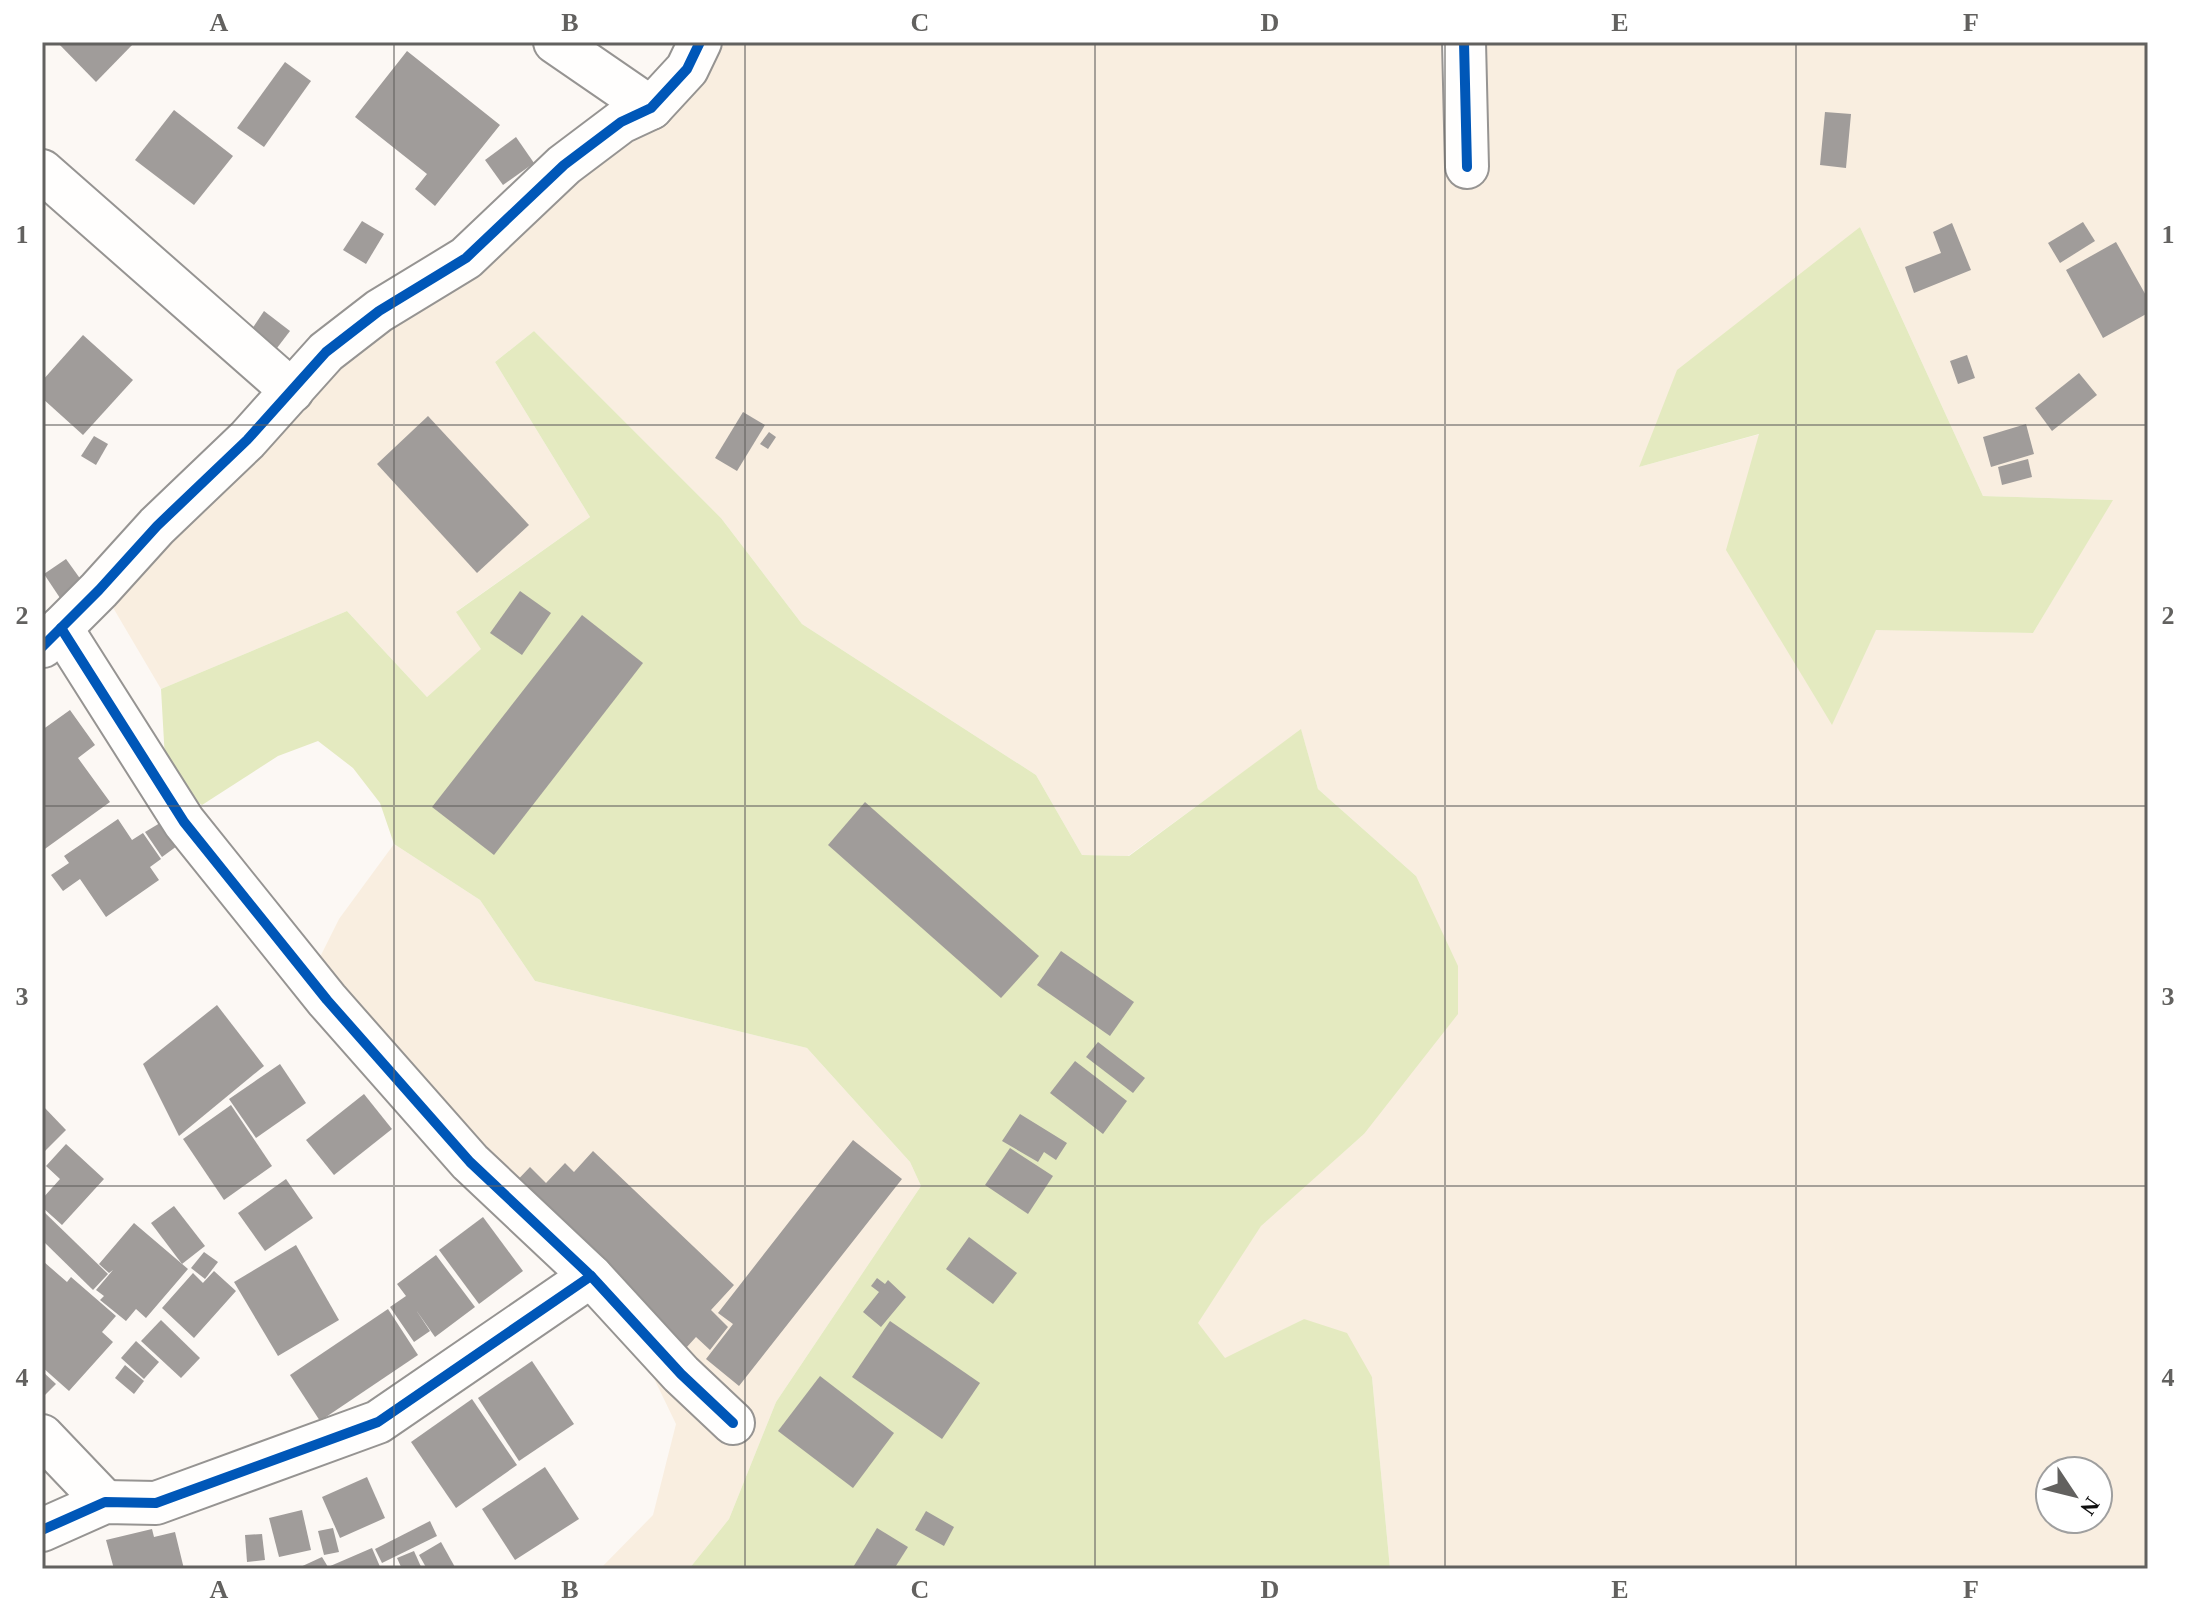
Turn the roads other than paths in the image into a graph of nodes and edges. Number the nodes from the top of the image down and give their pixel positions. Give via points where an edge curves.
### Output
1 (555, 42) edge
2 (700, 42) edge
3 (1464, 42) edge
4 (651, 108) junction
5 (1467, 167) dead end
6 (42, 171) edge
7 (292, 391) junction
8 (52, 638) edge
9 (591, 1276) junction
10 (733, 1423) dead end
11 (42, 1436) edge
12 (105, 1502) junction
13 (42, 1530) edge

1 - 4 street
2 - 4 street via 687,69
3 - 5 street
4 - 7 street via 621,122 564,165 466,258 379,311 326,352
6 - 7 street
7 - 8 street
8 - 9 street via 184,822 327,1000 470,1162
9 - 10 street
9 - 12 street via 378,1422 156,1503
11 - 12 street
12 - 13 street

